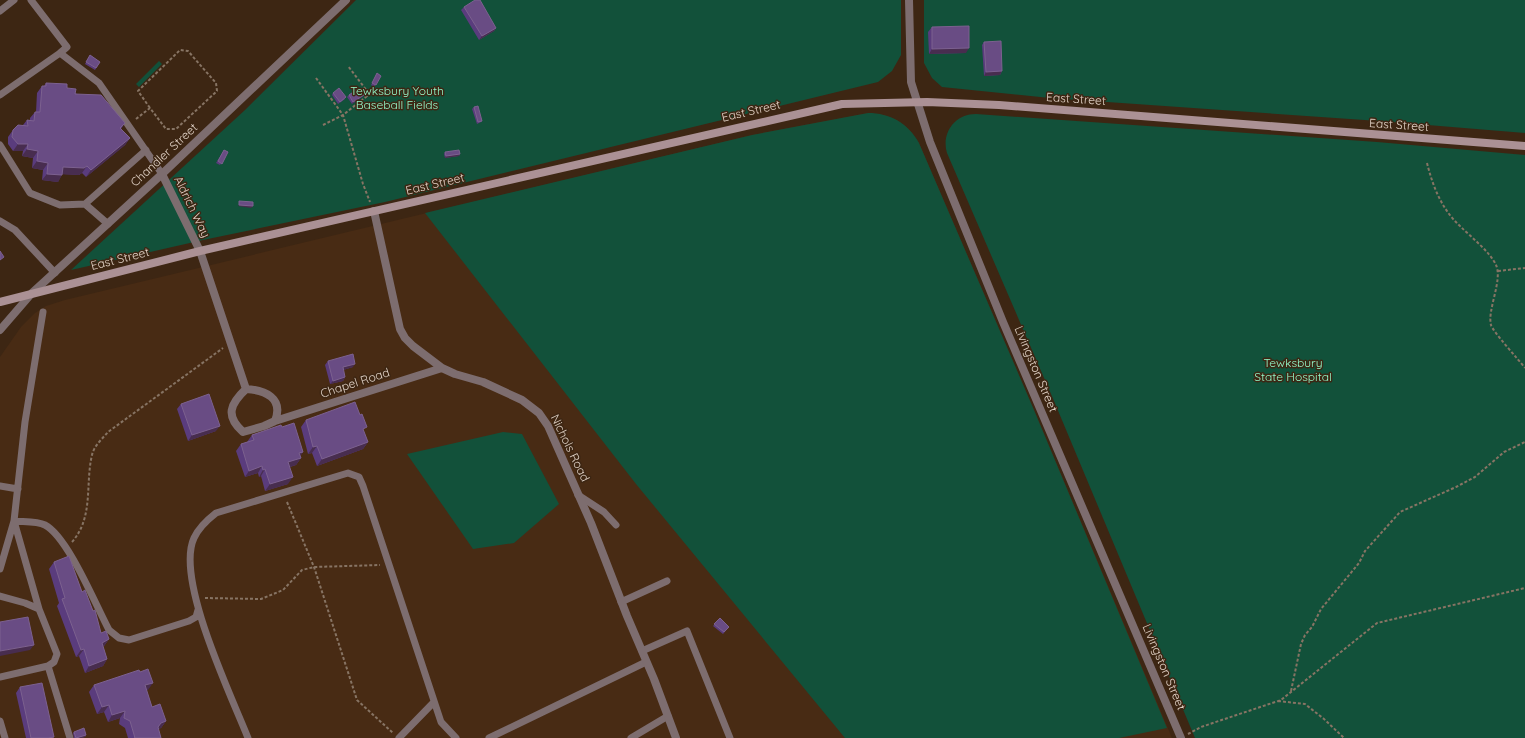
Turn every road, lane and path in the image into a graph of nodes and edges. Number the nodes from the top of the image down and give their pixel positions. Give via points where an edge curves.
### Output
1 (14, 0) edge
2 (31, 0) edge
3 (346, 0) edge
4 (909, 0) edge
5 (0, 11) edge
6 (60, 53) junction
7 (348, 66) dead end
8 (316, 78) dead end
9 (0, 95) edge
10 (917, 102) junction
11 (150, 108) junction
12 (343, 114) junction
13 (127, 123) junction
14 (323, 125) dead end
15 (0, 145) edge
16 (1525, 146) edge
17 (146, 150) junction
18 (1427, 163) dead end
19 (162, 174) junction
20 (85, 204) junction
21 (374, 211) junction
22 (0, 222) edge
23 (108, 224) junction
24 (200, 251) junction
25 (1525, 268) edge
26 (1498, 271) junction
27 (55, 273) junction
28 (32, 293) junction
29 (0, 302) edge
30 (43, 312) dead end
31 (0, 330) edge
32 (230, 342) junction
33 (442, 368) junction
34 (1525, 368) edge
35 (246, 389) junction
36 (275, 421) junction
37 (1525, 442) edge
38 (0, 486) edge
39 (18, 489) junction
40 (283, 491) junction
41 (578, 495) junction
42 (14, 520) junction
43 (616, 525) dead end
44 (67, 548) junction
45 (390, 565) junction
46 (314, 566) junction
47 (0, 569) edge
48 (667, 581) dead end
49 (1525, 588) edge
50 (0, 596) edge
51 (196, 598) junction
52 (621, 602) junction
53 (39, 609) junction
54 (198, 610) junction
55 (642, 651) junction
56 (646, 662) junction
57 (48, 666) junction
58 (0, 677) edge
59 (1291, 692) junction
60 (1276, 701) junction
61 (434, 702) junction
62 (668, 716) junction
63 (0, 721) edge
64 (5, 738) edge
65 (70, 738) edge
66 (248, 738) edge
67 (399, 738) edge
68 (456, 738) edge
69 (489, 738) edge
70 (631, 738) edge
71 (676, 738) edge
72 (730, 738) edge
73 (1182, 738) edge
74 (1344, 738) edge

1 - 5 lane
2 - 6 lane via 67,47
3 - 19 street, Chandler Street
4 - 10 street, Livingston Street via 911,82
6 - 9 lane
6 - 13 lane via 99,83
7 - 12 path via 367,91 367,96
8 - 12 path
10 - 16 main road, East Street via 1046,108
10 - 21 main road, East Street via 824,106
10 - 73 street, Livingston Street via 930,142 979,264
11 - 11 path via 166,129 176,129 217,91 216,83 188,50 180,50 138,91
11 - 13 path
12 - 14 path
12 - 21 path via 363,184
13 - 17 lane
15 - 20 lane via 30,193 60,205
17 - 19 lane
17 - 20 lane
18 - 26 path via 1431,181 1440,199 1456,222 1491,257
19 - 23 street, Chandler Street
19 - 24 street, Aldrich Way
20 - 23 lane
21 - 24 main road, East Street
21 - 33 street, Nichols Road via 400,329 413,346
22 - 27 lane via 15,230
23 - 27 street, Chandler Street
24 - 28 main road, East Street
24 - 32 street
25 - 26 path
26 - 34 path via 1491,324
27 - 28 street, Chandler Street
28 - 29 main road, East Street
28 - 31 street, Chandler Street
30 - 39 lane via 25,422
32 - 35 street
32 - 44 path via 108,432 98,443 92,454 87,510 80,529
33 - 36 street, Chapel Road
33 - 41 street, Nichols Road via 483,382 522,400 539,413 548,426
35 - 36 street via 264,391 276,403 278,414
35 - 36 street, Chapel Road via 231,407 231,416 236,426 243,432
37 - 59 path via 1504,452 1475,476 1456,487 1400,512 1365,551 1359,563 1321,609 1305,635
38 - 39 lane
39 - 42 lane
40 - 45 lane via 348,473 359,477
40 - 46 path
40 - 51 lane via 216,512 203,523 194,538 191,552 191,574
41 - 43 lane via 604,512
41 - 52 street, Nichols Road
42 - 44 lane via 44,525 56,534
42 - 47 lane
42 - 53 lane
44 - 54 lane via 109,630 119,638 129,640 189,621 196,617
45 - 46 path
45 - 61 lane
46 - 51 path via 302,570 283,590 261,599
46 - 67 path via 357,700
48 - 52 lane
49 - 59 path via 1377,623
50 - 53 lane via 25,602
51 - 54 lane
52 - 55 street, Nichols Road
53 - 57 lane via 57,654 54,662
54 - 66 lane
55 - 56 street, Nichols Road
55 - 72 lane via 686,632
56 - 62 street, Nichols Road
56 - 69 lane
57 - 58 lane
57 - 65 lane
59 - 60 path
60 - 73 path via 1201,727
60 - 74 path via 1305,704
61 - 67 lane
61 - 68 lane via 440,722
62 - 70 lane
62 - 71 street, Nichols Road
63 - 64 lane

